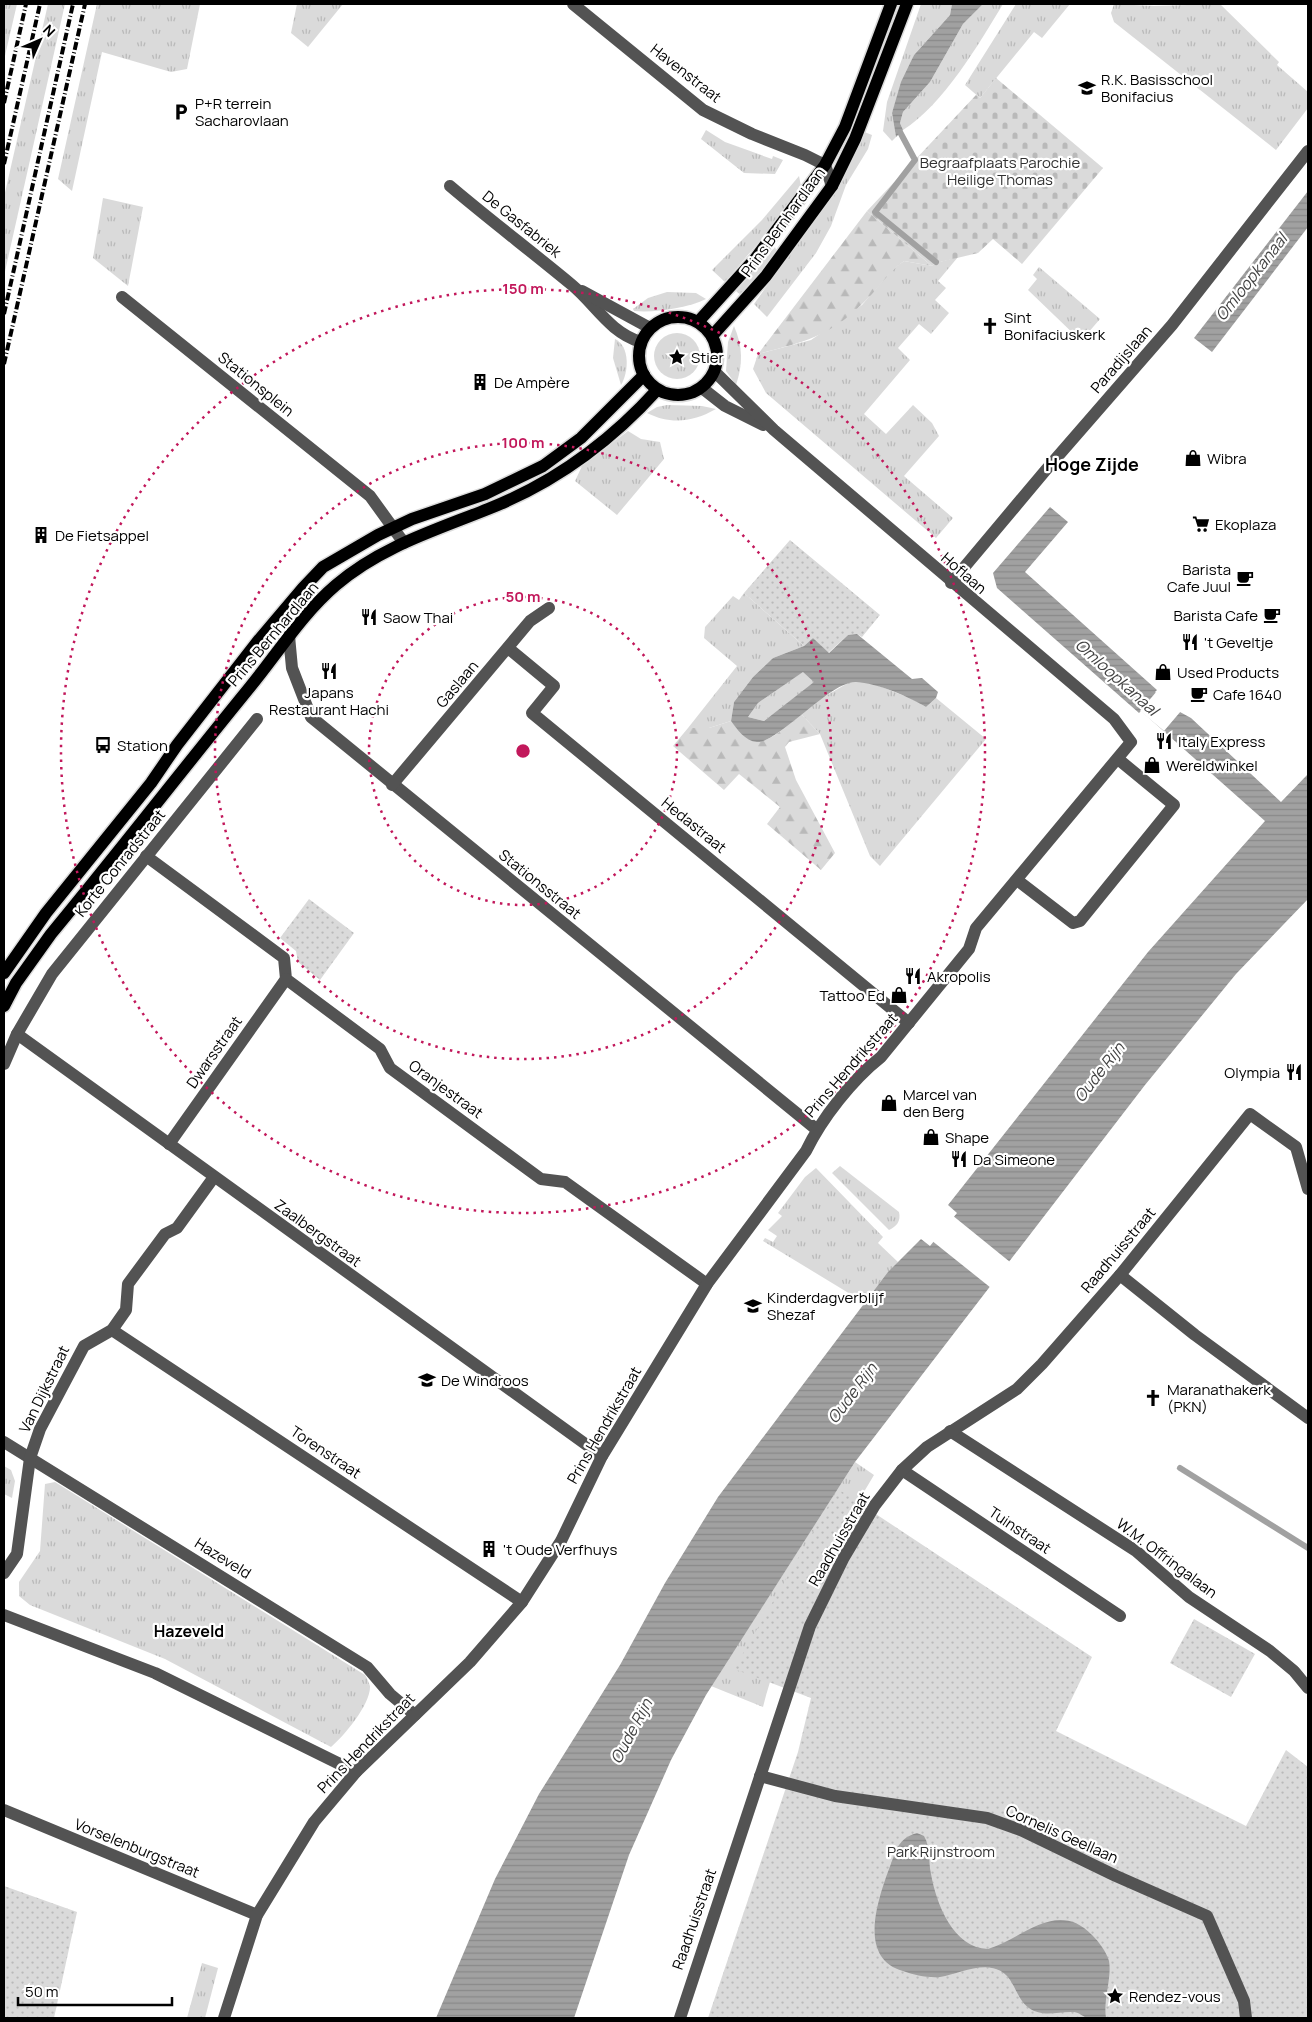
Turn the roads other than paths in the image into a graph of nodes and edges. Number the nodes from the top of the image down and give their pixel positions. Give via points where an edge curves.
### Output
1 (573, 4) edge
2 (891, 4) edge
3 (907, 4) edge
4 (1308, 150) edge
5 (825, 165) junction
6 (450, 186) dead end
7 (832, 186) junction
8 (574, 287) junction
9 (122, 297) dead end
10 (698, 322) junction
11 (650, 328) junction
12 (712, 336) junction
13 (641, 342) junction
14 (715, 372) junction
15 (644, 375) junction
16 (702, 388) junction
17 (657, 390) junction
18 (774, 430) junction
19 (394, 527) junction
20 (404, 543) junction
21 (952, 583) junction
22 (549, 608) dead end
23 (290, 636) junction
24 (508, 648) junction
25 (257, 719) dead end
26 (1131, 742) joint
27 (1118, 759) junction
28 (392, 785) junction
29 (146, 856) junction
30 (1017, 880) junction
31 (4, 973) edge
32 (286, 979) junction
33 (4, 1006) edge
34 (909, 1023) junction
35 (17, 1034) junction
36 (4, 1064) edge
37 (816, 1129) junction
38 (169, 1144) junction
39 (214, 1177) junction
40 (1308, 1189) edge
41 (1120, 1275) junction
42 (707, 1284) junction
43 (112, 1330) junction
44 (1308, 1418) edge
45 (950, 1431) junction
46 (4, 1442) edge
47 (602, 1456) junction
48 (30, 1458) junction
49 (902, 1470) junction
50 (4, 1573) edge
51 (522, 1602) junction
52 (4, 1615) edge
53 (1120, 1616) dead end
54 (1308, 1688) edge
55 (415, 1715) junction
56 (356, 1772) junction
57 (760, 1776) junction
58 (4, 1810) edge
59 (257, 1915) junction
60 (224, 2018) edge
61 (680, 2018) edge
62 (1246, 2018) edge

1 - 5 street, Havenstraat via 704,110
2 - 5 main road, Prins Bernhardlaan via 844,127
3 - 7 main road, Prins Bernhardlaan via 855,139
4 - 21 street, Paradijslaan via 1172,325
5 - 7 street
5 - 10 main road, Prins Bernhardlaan via 756,259
6 - 8 street, De Gasfabriek
7 - 12 main road, Prins Bernhardlaan via 766,276
8 - 11 street, De Gasfabriek
8 - 13 street, De Gasfabriek via 613,328
9 - 19 street, Stationsplein via 370,496
10 - 11 main road via 673,317
10 - 12 main road
11 - 13 main road
12 - 14 main road via 718,354
13 - 15 main road via 639,359
14 - 16 main road
14 - 18 street, Hoflaan
15 - 17 main road
15 - 19 main road, Prins Bernhardlaan via 581,438 543,466 485,494
16 - 17 main road via 680,396
16 - 18 street, Hoflaan via 725,406
17 - 20 main road, Prins Bernhardlaan via 621,428 573,466 490,508
18 - 21 street, Hoflaan
19 - 20 street
19 - 31 main road, Prins Bernhardlaan via 323,567 303,588 258,640 151,783 46,913
20 - 23 main road, Prins Bernhardlaan via 336,584
21 - 26 street, Hoflaan via 1114,719
22 - 24 street, Gaslaan via 530,621
23 - 28 street, Stationsstraat via 292,668 312,717
23 - 33 main road, Prins Bernhardlaan via 51,934 16,983
24 - 28 street, Gaslaan
24 - 34 street, Hedastraat via 554,686 532,713
25 - 29 street, Korte Conradstraat
26 - 27 street, Prins Hendrikstraat
27 - 30 street, Prins Hendrikstraat
27 - 30 street via 1174,805 1080,921 1073,923
28 - 37 street, Stationsstraat
29 - 32 street via 284,958
29 - 35 street, Korte Conradstraat via 52,974
30 - 34 street, Prins Hendrikstraat via 976,928 969,949
32 - 38 street, Dwarsstraat
32 - 42 street, Oranjestraat via 380,1049 390,1068 542,1179 565,1182
34 - 37 street, Prins Hendrikstraat
35 - 36 street, Korte Conradstraat
35 - 38 street, Zaalbergstraat
37 - 42 street, Prins Hendrikstraat via 806,1151
38 - 39 street, Zaalbergstraat
39 - 43 street, Van Dijkstraat via 177,1228 165,1234 128,1284 126,1310
39 - 47 street, Zaalbergstraat
40 - 41 street, Raadhuisstraat via 1296,1147 1250,1114
41 - 44 street
41 - 45 street, Raadhuisstraat via 1017,1389
42 - 47 street, Prins Hendrikstraat
43 - 48 street, Van Dijkstraat via 84,1346 40,1429
43 - 51 street, Torenstraat
45 - 49 street, Raadhuisstraat
45 - 54 street, W.M. Offringalaan via 1136,1551 1189,1597 1294,1670
46 - 48 street, Hazeveld
47 - 51 street, Prins Hendrikstraat via 561,1541
48 - 50 street, Van Dijkstraat via 17,1554
48 - 55 street, Hazeveld via 367,1667 390,1694
49 - 53 street, Tuinstraat
49 - 57 street, Raadhuisstraat via 875,1505 843,1559 810,1626
51 - 55 street, Prins Hendrikstraat via 470,1662
52 - 56 street via 155,1673
55 - 56 street, Prins Hendrikstraat
56 - 59 street, Prins Hendrikstraat via 314,1822
57 - 61 street, Raadhuisstraat
57 - 62 street, Cornelis Geellaan via 835,1796 987,1818 1023,1831 1207,1916 1244,2001
58 - 59 street, Vorselenburgstraat
59 - 60 street, Prins Hendrikstraat

